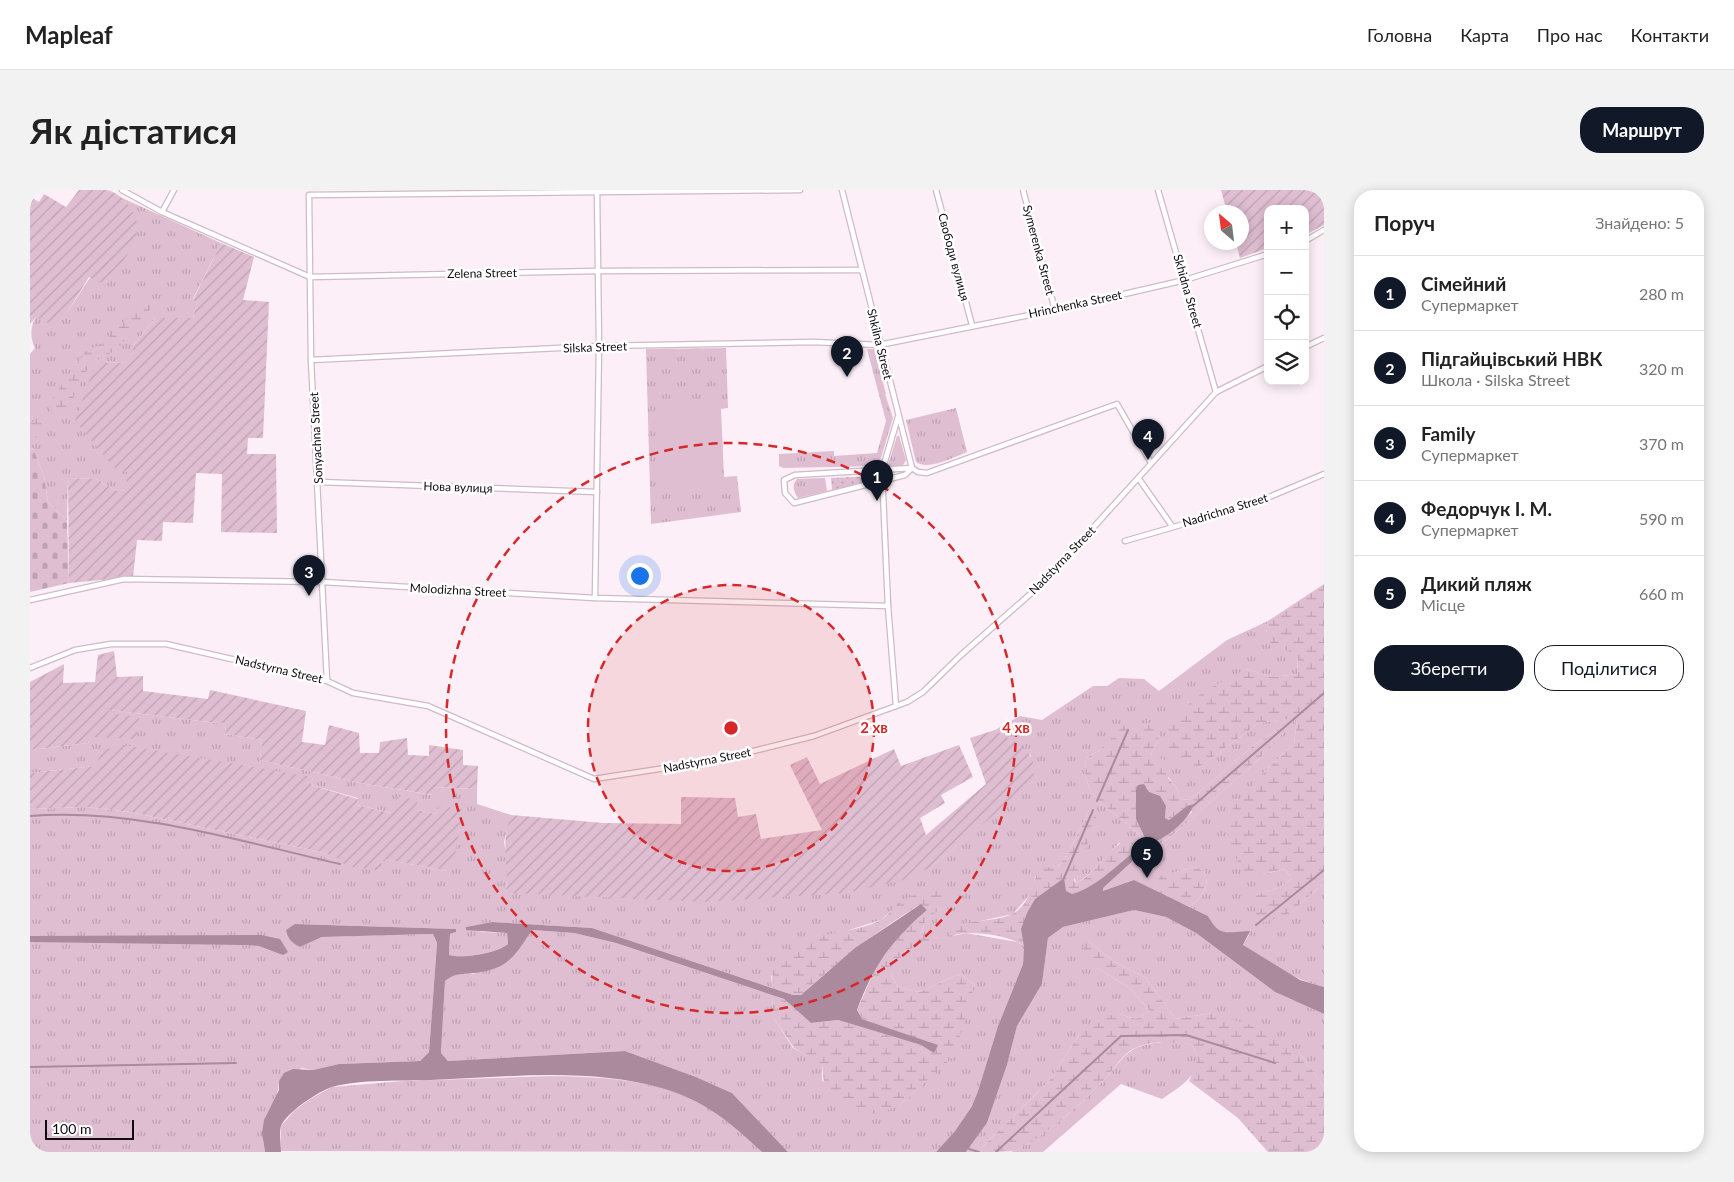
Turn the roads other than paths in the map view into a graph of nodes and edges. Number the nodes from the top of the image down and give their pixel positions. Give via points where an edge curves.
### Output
1 (122, 190) edge
2 (174, 190) edge
3 (800, 190) edge
4 (842, 190) edge
5 (936, 190) edge
6 (1023, 190) edge
7 (1158, 190) edge
8 (597, 191) edge
9 (683, 191) edge
10 (395, 192) edge
11 (162, 212) junction
12 (1324, 230) edge
13 (1309, 238) edge
14 (1264, 255) edge
15 (861, 270) junction
16 (597, 271) junction
17 (310, 277) junction
18 (1185, 280) junction
19 (1056, 310) junction
20 (972, 325) junction
21 (1324, 338) edge
22 (880, 345) junction
23 (1309, 345) edge
24 (599, 346) junction
25 (311, 360) junction
26 (1264, 368) edge
27 (1216, 392) junction
28 (898, 417) junction
29 (1151, 462) junction
30 (912, 468) junction
31 (882, 471) junction
32 (1324, 474) edge
33 (1139, 479) junction
34 (883, 481) junction
35 (319, 482) junction
36 (597, 492) junction
37 (1172, 526) junction
38 (1125, 541) dead end
39 (323, 582) junction
40 (595, 598) junction
41 (30, 600) edge
42 (888, 606) junction
43 (30, 668) edge
44 (327, 681) junction
45 (896, 706) junction

1 - 11 street, Zelena Street
2 - 11 street
3 - 9 street
4 - 15 street, Shkilna Street
5 - 20 street, Свободи вулиця
6 - 19 street, Symerenka Street
7 - 18 street, Skhidna Street
8 - 9 street
8 - 10 street
8 - 16 street
10 - 17 street, Sonyachna Street via 309,195
11 - 17 street, Zelena Street
12 - 13 street
14 - 18 street, Hrinchenka Street
15 - 16 street, Zelena Street
15 - 22 street, Shkilna Street
16 - 17 street, Zelena Street
16 - 24 street
17 - 25 street, Sonyachna Street
18 - 19 street, Hrinchenka Street
18 - 27 street, Skhidna Street
19 - 20 street, Hrinchenka Street
20 - 22 street, Hrinchenka Street
21 - 23 street
22 - 24 street, Silska Street via 814,342
22 - 28 street, Shkilna Street
24 - 25 street, Silska Street
24 - 36 street
25 - 35 street, Sonyachna Street
26 - 27 street, Nadstyrna Street
27 - 29 street, Nadstyrna Street
28 - 30 street, Shkilna Street
28 - 31 street
29 - 30 street via 1117,404 927,473
29 - 33 street, Nadstyrna Street
30 - 31 street
30 - 34 street via 905,475
31 - 34 street
31 - 34 street via 795,475 784,480 785,492 794,503
32 - 37 street, Nadrichna Street via 1250,505
33 - 37 street
33 - 45 street, Nadstyrna Street via 1044,582 923,692
34 - 42 street
35 - 36 street, Нова вулиця
35 - 39 street, Sonyachna Street
36 - 40 street
37 - 38 street, Nadrichna Street
39 - 40 street, Molodizhna Street
39 - 41 street, Molodizhna Street via 124,579
39 - 44 street, Sonyachna Street
40 - 42 street, Molodizhna Street
42 - 45 street
43 - 44 street, Nadstyrna Street via 75,650 111,644 166,644
44 - 45 street, Nadstyrna Street via 354,693 428,706 594,779 718,760 814,736

